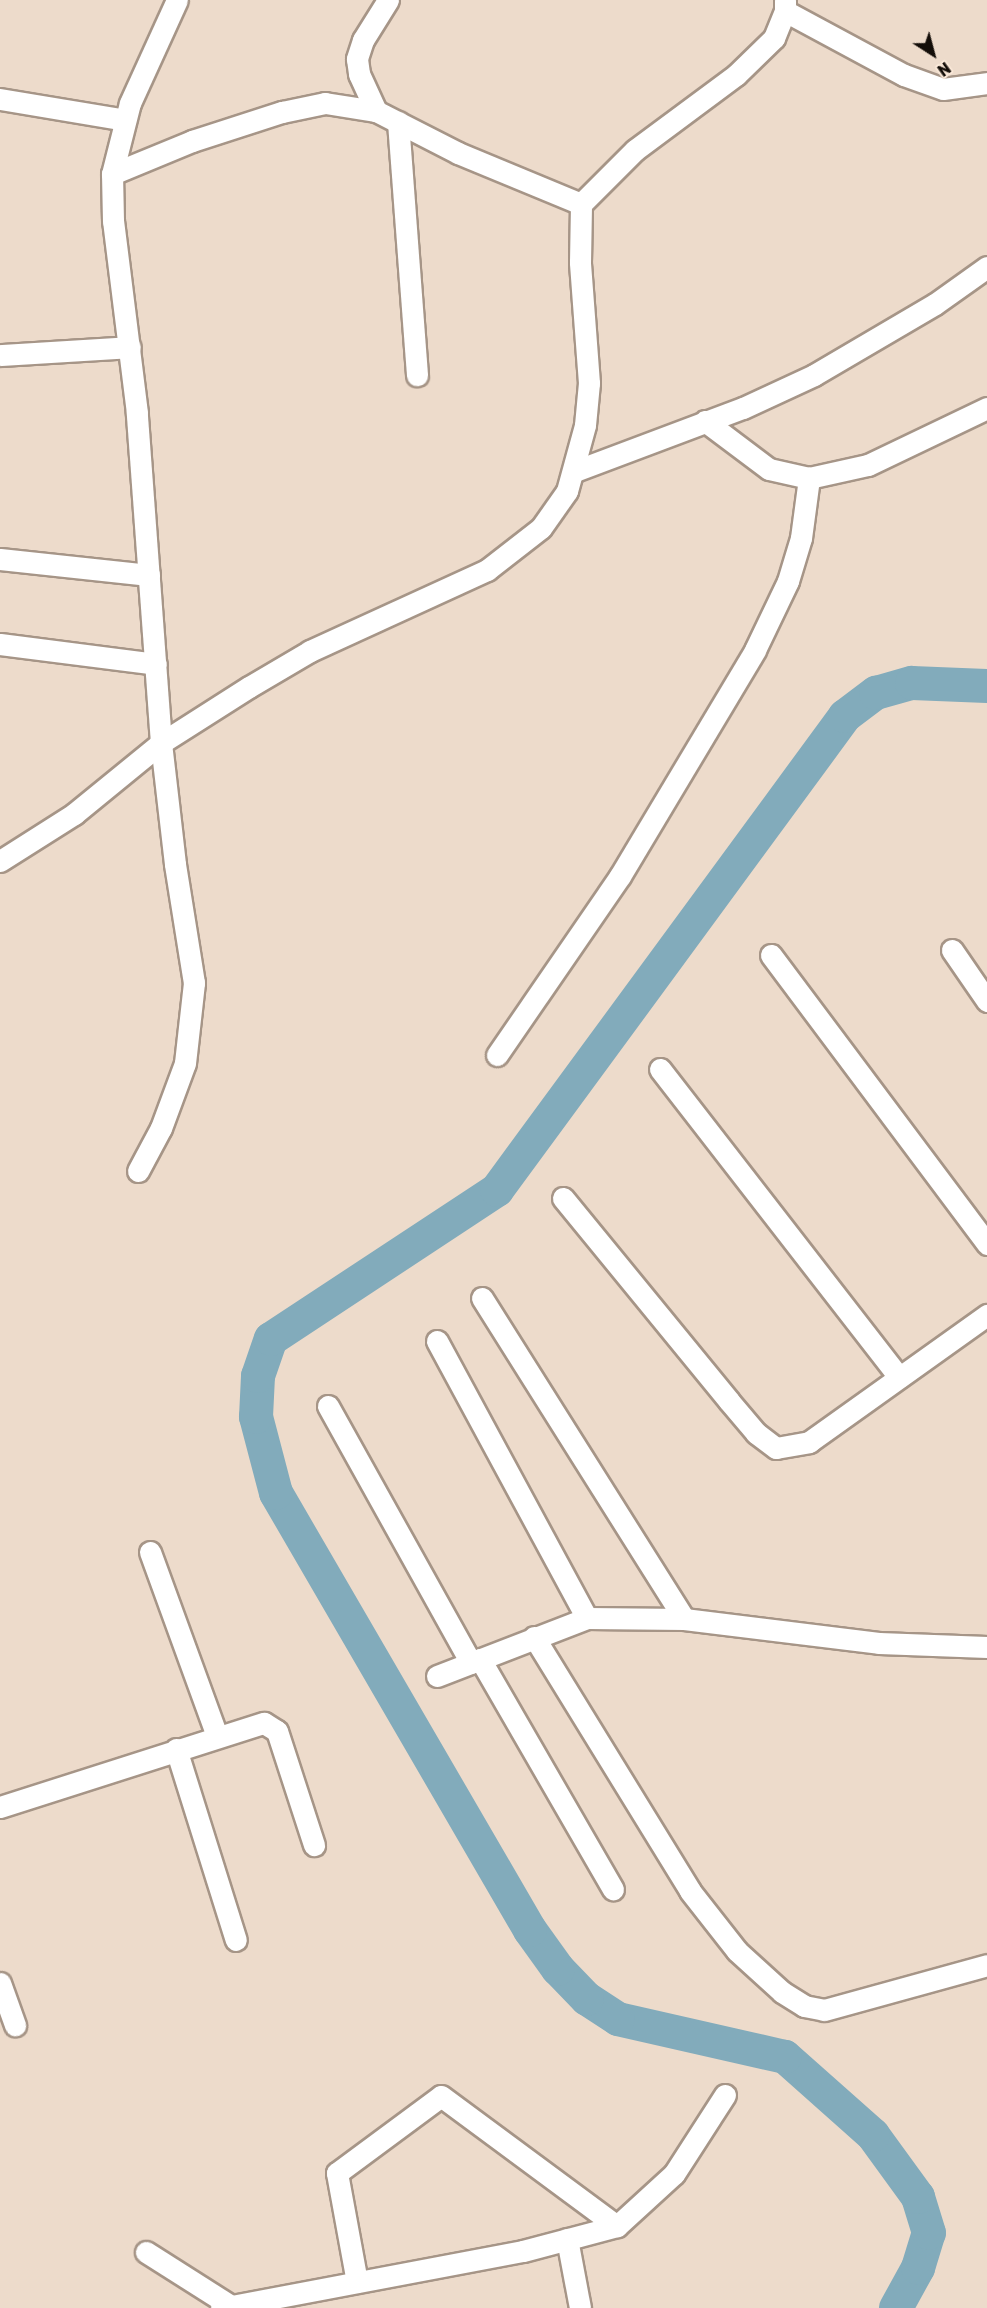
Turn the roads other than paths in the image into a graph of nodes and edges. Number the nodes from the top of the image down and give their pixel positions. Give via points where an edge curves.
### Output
1 (177, 0) edge
2 (388, 0) edge
3 (785, 6) edge
4 (987, 83) edge
5 (0, 99) edge
6 (376, 111) junction
7 (125, 120) junction
8 (398, 122) junction
9 (112, 174) junction
10 (582, 204) junction
11 (987, 267) edge
12 (130, 347) junction
13 (0, 355) edge
14 (417, 375) dead end
15 (987, 408) edge
16 (705, 421) junction
17 (575, 471) junction
18 (808, 478) junction
19 (0, 559) edge
20 (149, 575) junction
21 (0, 644) edge
22 (156, 664) junction
23 (161, 743) junction
24 (0, 861) edge
25 (952, 950) dead end
26 (771, 955) dead end
27 (987, 1001) edge
28 (497, 1055) dead end
29 (660, 1069) dead end
30 (138, 1171) dead end
31 (563, 1198) dead end
32 (987, 1244) edge
33 (482, 1298) dead end
34 (987, 1315) edge
35 (437, 1341) dead end
36 (899, 1377) junction
37 (328, 1406) dead end
38 (150, 1552) dead end
39 (587, 1618) junction
40 (684, 1619) junction
41 (534, 1637) junction
42 (987, 1647) edge
43 (475, 1661) junction
44 (437, 1676) dead end
45 (217, 1736) junction
46 (176, 1749) junction
47 (0, 1807) edge
48 (314, 1845) dead end
49 (613, 1889) dead end
50 (236, 1940) dead end
51 (987, 1965) edge
52 (0, 1983) edge
53 (15, 2025) dead end
54 (725, 2095) dead end
55 (617, 2226) junction
56 (567, 2239) junction
57 (146, 2253) dead end
58 (357, 2282) junction
59 (226, 2307) edge
60 (580, 2308) edge

1 - 7 street
2 - 6 street via 363,40 357,59 359,74
3 - 4 street via 904,75 943,89
3 - 10 street via 774,38 736,75 635,150
5 - 7 street
6 - 8 street
6 - 9 street via 325,103 282,112 192,141
7 - 9 street
8 - 10 street via 459,153
8 - 14 street
9 - 12 street via 113,221
10 - 17 street via 580,261 589,383
11 - 16 street via 850,355 743,408
12 - 13 street
12 - 20 street
15 - 18 street via 868,465
16 - 17 street
16 - 18 street via 769,469
17 - 23 street via 567,491 541,528 487,570 309,651
18 - 28 street via 801,538 788,581 755,650 620,876
19 - 20 street
20 - 22 street
21 - 22 street
22 - 23 street
23 - 24 street via 74,814
23 - 30 street via 194,984 184,1063 161,1128
25 - 27 street
26 - 32 street
29 - 36 street
31 - 36 street via 742,1417 776,1448 808,1442
33 - 40 street
34 - 36 street
35 - 39 street
37 - 43 street
38 - 45 street
39 - 40 street
39 - 41 street
40 - 42 street via 879,1643
41 - 43 street
41 - 51 street via 690,1891 737,1951 804,2006 824,2010
43 - 44 street
43 - 49 street
45 - 46 street
45 - 48 street via 264,1723 277,1731
46 - 47 street
46 - 50 street
52 - 53 street
54 - 55 street via 674,2174
55 - 56 street
55 - 58 street via 441,2096 337,2173
56 - 58 street
56 - 60 street
57 - 59 street
58 - 59 street

